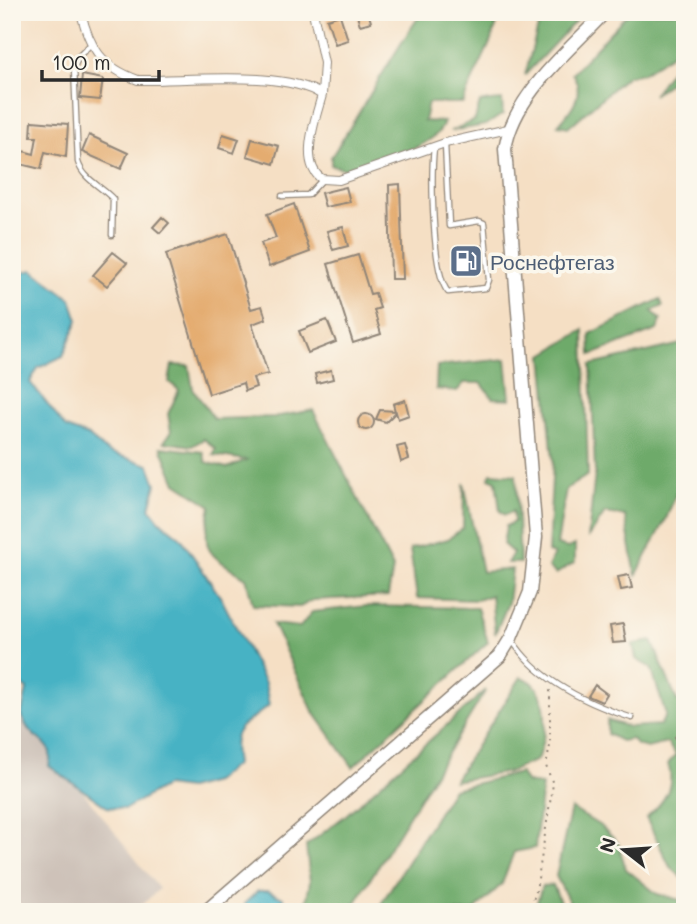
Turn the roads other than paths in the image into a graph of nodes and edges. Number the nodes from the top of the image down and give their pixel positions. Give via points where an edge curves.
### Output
1 (81, 12) edge
2 (313, 12) edge
3 (605, 12) edge
4 (90, 46) junction
5 (322, 95) junction
6 (508, 129) junction
7 (445, 143) junction
8 (434, 147) junction
9 (323, 179) junction
10 (282, 196) dead end
11 (112, 235) dead end
12 (511, 638) junction
13 (632, 719) dead end
14 (205, 912) edge

1 - 4 street
2 - 5 street via 324,63
3 - 6 main road via 530,94
4 - 5 street via 138,80 251,79 300,85
4 - 11 lane via 74,67 78,162 81,174 113,200
5 - 9 street via 310,153 312,166
6 - 7 street
6 - 12 main road via 510,239 536,537 530,592
7 - 8 street
7 - 8 lane via 449,226 484,223 486,288 455,293 443,286 436,249
8 - 9 street via 340,180
9 - 10 lane via 308,195
12 - 13 lane via 550,678 594,706
12 - 14 main road via 500,656 454,699

